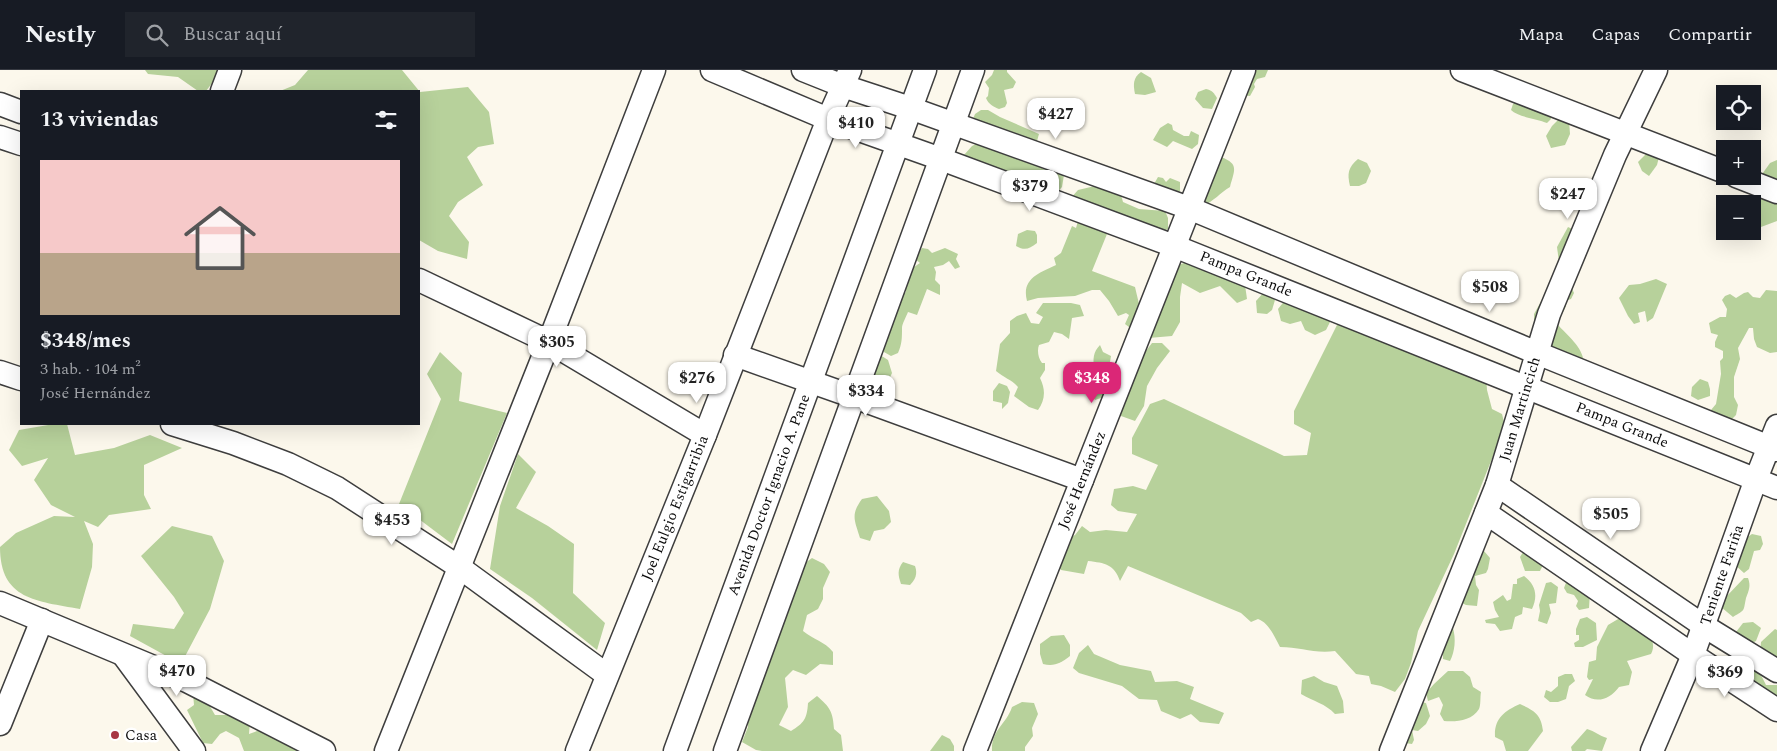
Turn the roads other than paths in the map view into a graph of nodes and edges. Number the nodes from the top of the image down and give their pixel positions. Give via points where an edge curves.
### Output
1 (230, 70) edge
2 (654, 70) edge
3 (712, 70) edge
4 (803, 70) edge
5 (925, 70) edge
6 (973, 70) edge
7 (1244, 70) edge
8 (1462, 70) edge
9 (1656, 70) edge
10 (846, 78) edge
11 (222, 90) edge
12 (0, 104) edge
13 (910, 108) junction
14 (20, 112) edge
15 (828, 119) junction
16 (954, 123) junction
17 (1626, 133) junction
18 (0, 137) edge
19 (20, 144) edge
20 (897, 144) junction
21 (941, 159) junction
22 (1716, 168) edge
23 (1759, 185) edge
24 (1777, 192) edge
25 (1189, 208) junction
26 (1174, 246) junction
27 (420, 280) edge
28 (549, 342) junction
29 (1537, 353) junction
30 (735, 355) junction
31 (0, 372) edge
32 (20, 378) edge
33 (810, 381) junction
34 (1528, 387) junction
35 (854, 396) junction
36 (175, 425) edge
37 (705, 436) junction
38 (1774, 441) edge
39 (1756, 479) junction
40 (1082, 480) junction
41 (1497, 485) junction
42 (1777, 488) edge
43 (1486, 513) junction
44 (460, 567) junction
45 (0, 603) edge
46 (42, 620) junction
47 (1704, 626) junction
48 (1693, 655) junction
49 (124, 656) junction
50 (1777, 671) edge
51 (607, 676) junction
52 (1777, 710) edge
53 (0, 724) edge
54 (1397, 748) edge
55 (194, 751) edge
56 (324, 751) edge
57 (386, 751) edge
58 (577, 751) edge
59 (675, 751) edge
60 (725, 751) edge
61 (975, 751) edge
62 (1652, 751) edge

1 - 11 street
2 - 28 street
3 - 15 street, Pampa Grande
4 - 10 street
5 - 13 street, Avenida Doctor Ignacio A. Pane
6 - 16 street
7 - 25 street, José Hernández
8 - 17 street
9 - 17 street, Juan Martincich
10 - 13 street
10 - 15 street, Joel Eulgio Estigarribia
12 - 14 street
13 - 16 street
13 - 20 street, Avenida Doctor Ignacio A. Pane
15 - 20 street, Pampa Grande
15 - 30 street, Joel Eulgio Estigarribia
16 - 21 street
16 - 25 street
17 - 22 street
17 - 29 street, Juan Martincich via 1549,314
18 - 19 street
20 - 21 street, Pampa Grande
20 - 33 street, Avenida Doctor Ignacio A. Pane
21 - 26 street, Pampa Grande
21 - 35 street
23 - 24 street
25 - 26 street, José Hernández
25 - 29 street
26 - 34 street, Pampa Grande
26 - 40 street, José Hernández
27 - 28 street
28 - 37 street
28 - 44 street
29 - 34 street, Juan Martincich
29 - 38 street
30 - 33 street
30 - 37 street, Joel Eulgio Estigarribia
31 - 32 street
33 - 35 street
33 - 59 street, Avenida Doctor Ignacio A. Pane
34 - 39 street, Pampa Grande
34 - 41 street, Juan Martincich
35 - 40 street
35 - 60 street
36 - 44 street via 288,464 329,484
37 - 51 street, Joel Eulgio Estigarribia
38 - 39 street, Teniente Fariña
39 - 42 street, Pampa Grande
39 - 47 street, Teniente Fariña
40 - 61 street, José Hernández
41 - 43 street, Juan Martincich
41 - 47 street
43 - 48 street
43 - 54 street, Juan Martincich
44 - 51 street
44 - 57 street
45 - 46 street
46 - 49 street
46 - 53 street
47 - 48 street, Teniente Fariña
47 - 50 street
48 - 52 street
48 - 62 street, Teniente Fariña
49 - 55 street
49 - 56 street via 187,681
51 - 58 street, Joel Eulgio Estigarribia

